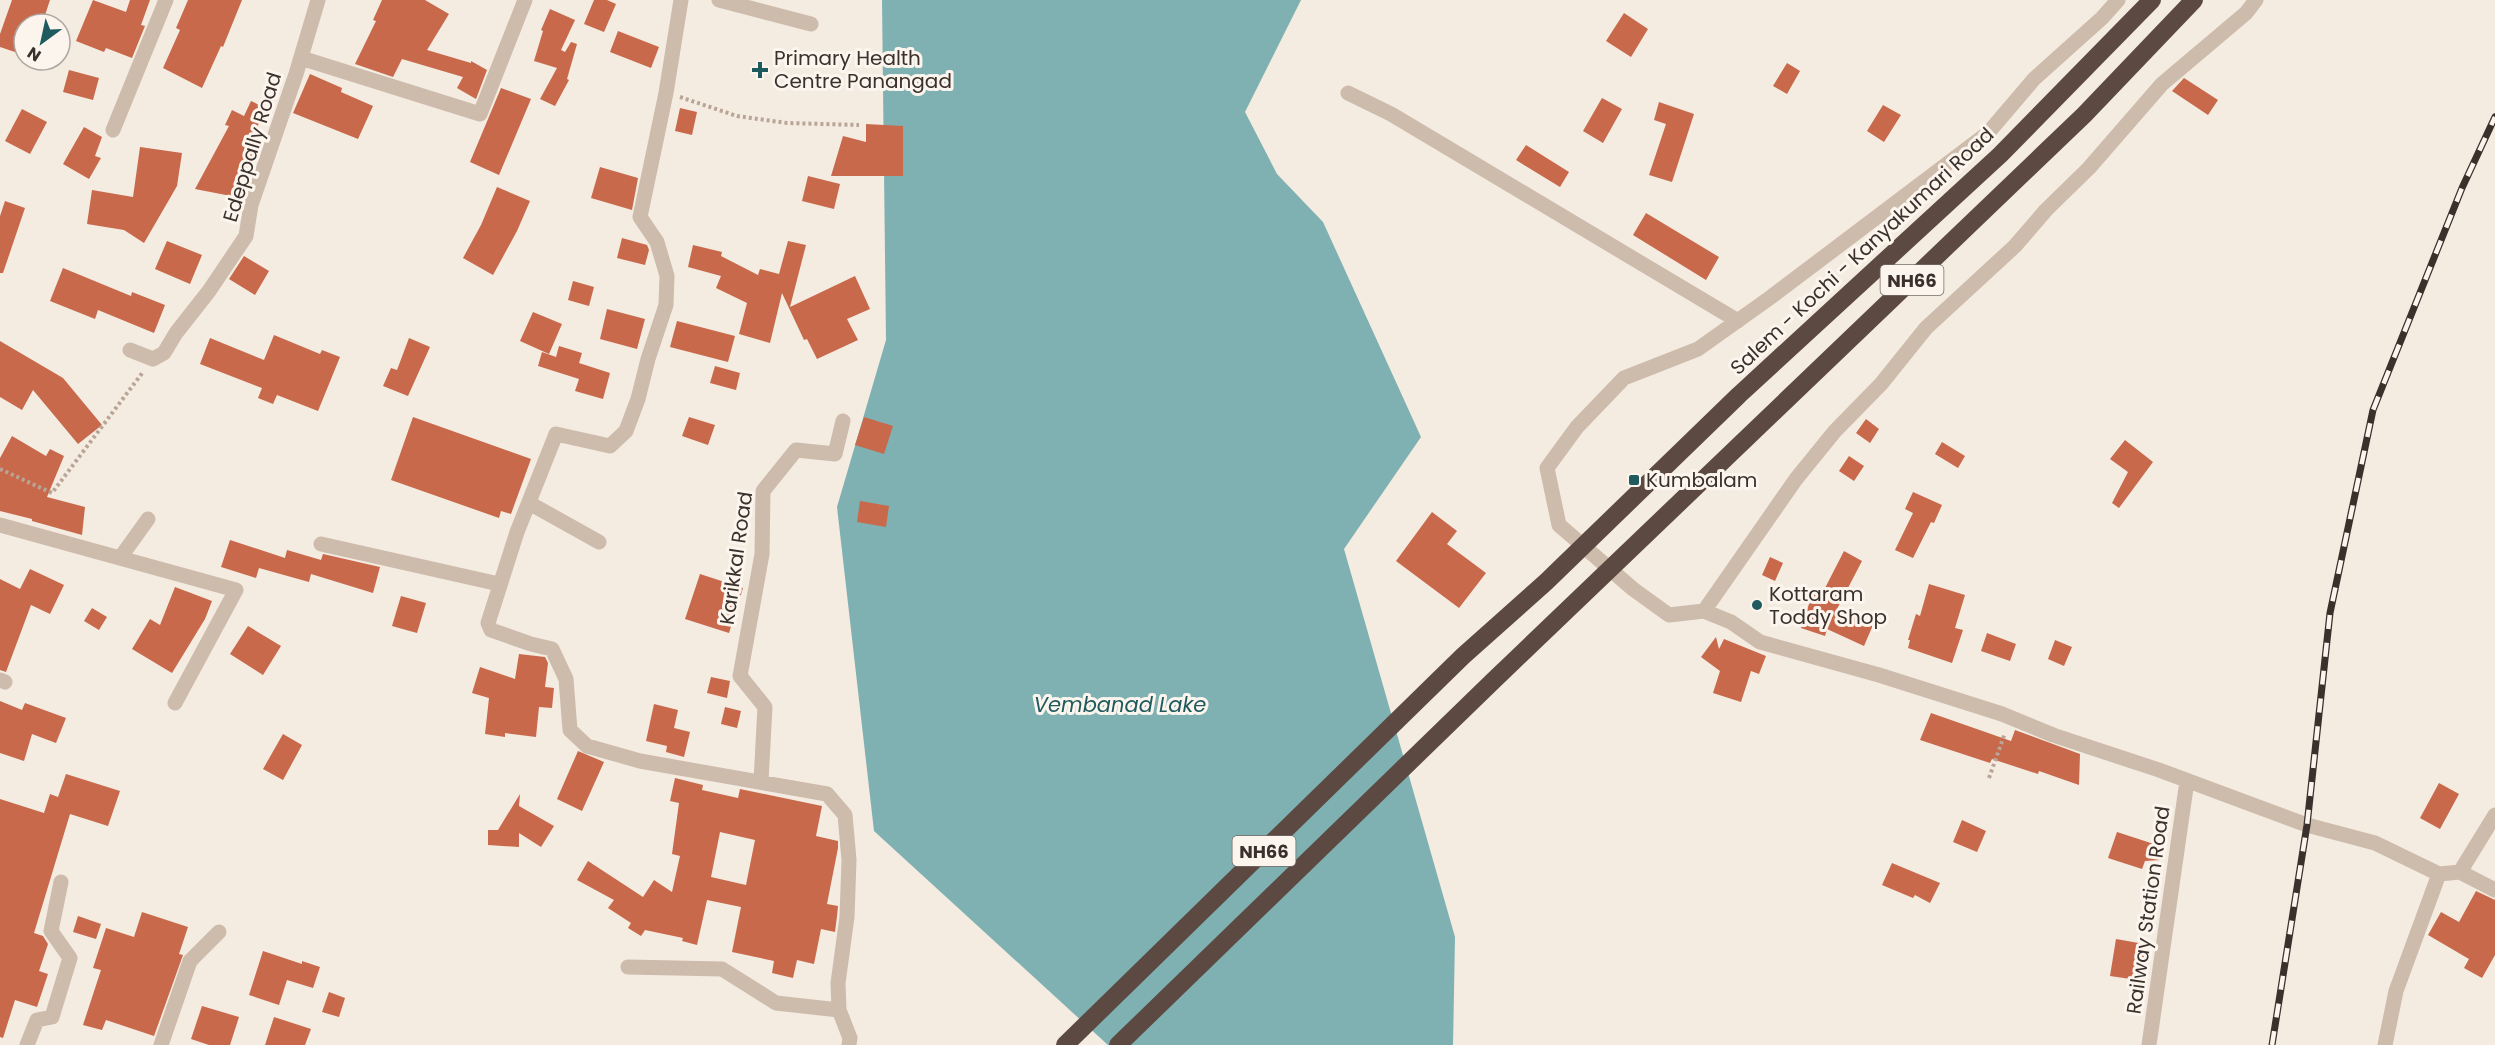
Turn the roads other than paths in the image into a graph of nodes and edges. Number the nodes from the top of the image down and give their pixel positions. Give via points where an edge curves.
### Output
1 (165, 0) edge
2 (318, 0) edge
3 (525, 0) edge
4 (681, 0) edge
5 (718, 0) edge
6 (2118, 0) edge
7 (2152, 0) edge
8 (2194, 0) edge
9 (2256, 0) edge
10 (811, 24) dead end
11 (301, 58) junction
12 (1348, 93) dead end
13 (113, 130) dead end
14 (1738, 321) junction
15 (130, 350) dead end
16 (843, 421) dead end
17 (529, 503) junction
18 (148, 519) dead end
19 (0, 525) edge
20 (599, 542) dead end
21 (321, 544) dead end
22 (120, 558) junction
23 (499, 584) junction
24 (1704, 610) junction
25 (175, 703) dead end
26 (761, 781) junction
27 (2187, 781) junction
28 (2495, 814) edge
29 (2460, 872) junction
30 (2439, 874) junction
31 (61, 882) dead end
32 (2495, 890) edge
33 (219, 932) dead end
34 (628, 967) dead end
35 (839, 1010) junction
36 (27, 1045) edge
37 (161, 1045) edge
38 (849, 1045) edge
39 (1065, 1045) edge
40 (1118, 1045) edge
41 (2149, 1045) edge
42 (2385, 1045) edge

1 - 13 street
2 - 11 street, Edeppally Road
3 - 11 street via 480,114
4 - 17 street via 640,217 657,242 667,276 666,305 638,399 626,431 610,446 556,434
5 - 10 street
6 - 14 street via 2034,79 1988,133
7 - 39 highway, Salem - Kochi - Kanyakumari Road / NH66 via 2000,155 1463,656
8 - 40 highway, NH66 via 2084,115
9 - 24 street via 2246,13 2162,84 2015,246 1926,328 1796,479
11 - 15 street, Edeppally Road via 251,205 246,237 164,353 153,359
12 - 14 street via 1390,114
14 - 24 street via 1698,349 1624,378 1577,427 1547,468 1559,525 1669,615
16 - 26 street, Karikkal Road via 835,454 796,450 763,491 762,554 740,676 765,707
17 - 20 street
17 - 23 street
18 - 22 street
19 - 22 street
21 - 23 street
22 - 25 street via 236,590
23 - 26 street via 488,623 491,630 552,649 566,679 570,729 587,746 640,760
24 - 27 street via 1760,642 2011,717
26 - 35 street via 827,794 845,815 849,860
27 - 30 street via 2307,825 2375,843
27 - 41 street, Railway Station Road
28 - 29 street
29 - 30 street
29 - 32 street
30 - 42 street via 2396,991
31 - 36 street via 51,931 70,958 52,1017 37,1020
33 - 37 street via 190,961
34 - 35 street via 722,969 776,1003
35 - 38 street

